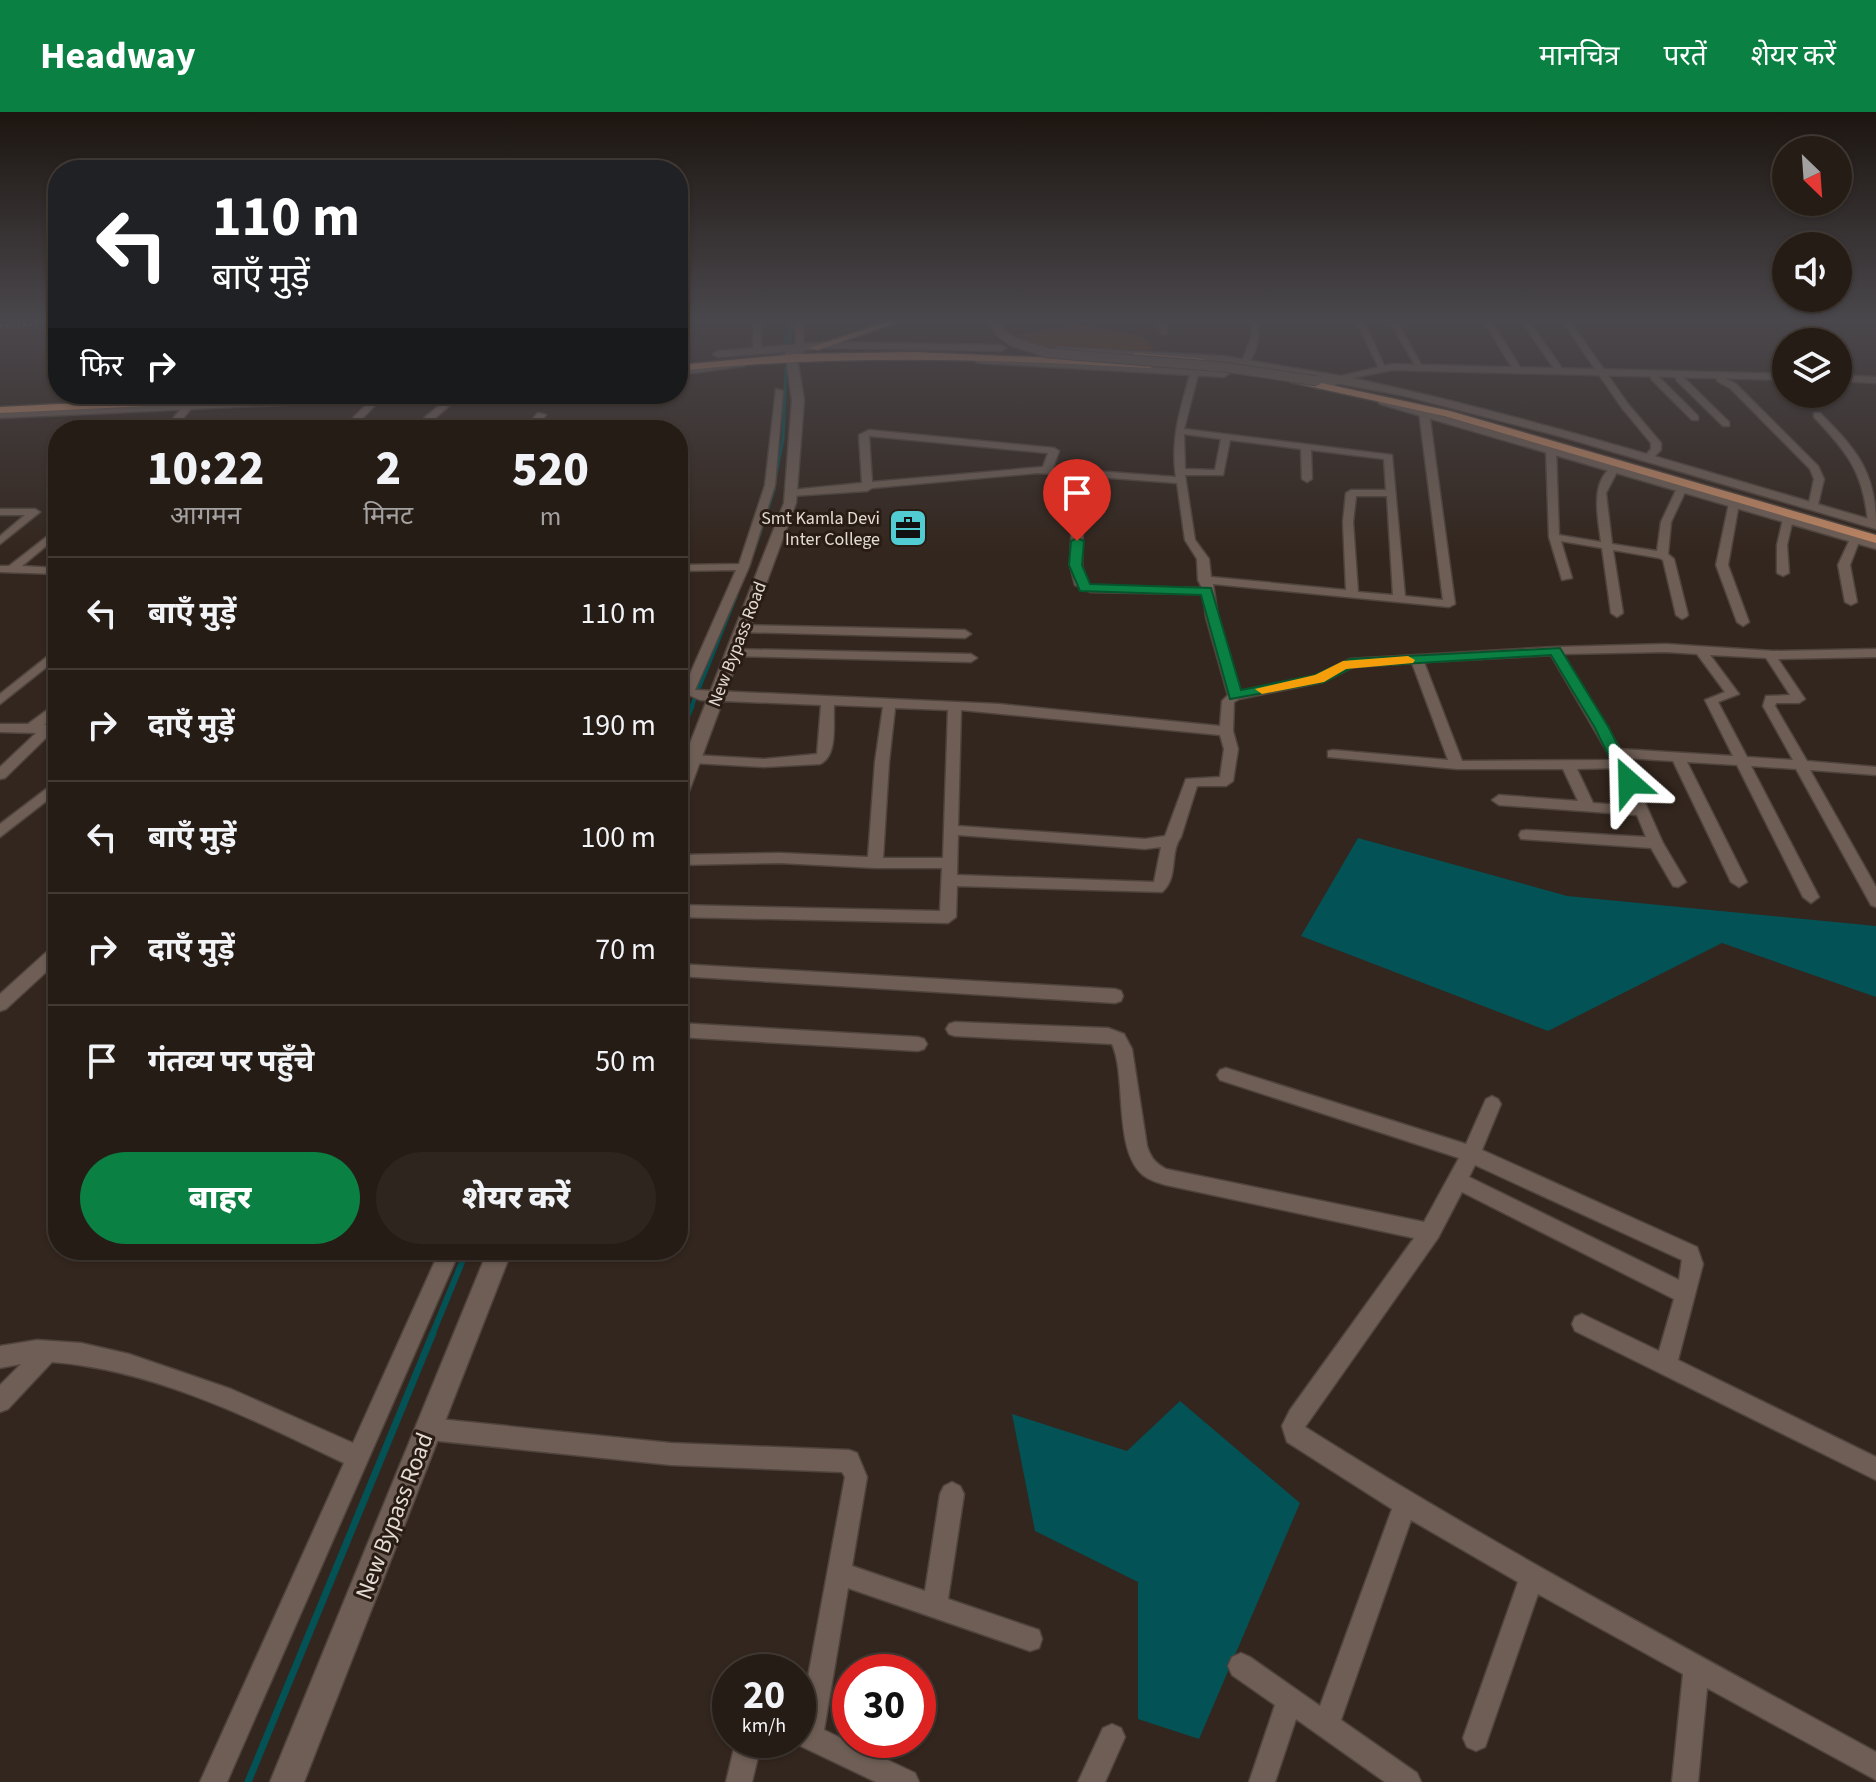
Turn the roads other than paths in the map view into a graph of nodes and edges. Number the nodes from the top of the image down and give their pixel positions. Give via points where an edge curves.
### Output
1 (781, 399) edge
2 (798, 399) edge
3 (1188, 399) edge
4 (1385, 399) edge
5 (1405, 399) edge
6 (1414, 399) edge
7 (1623, 399) edge
8 (1676, 399) edge
9 (1700, 399) edge
10 (1746, 399) edge
11 (48, 403) edge
12 (67, 404) edge
13 (95, 404) edge
14 (190, 404) joint
15 (372, 404) edge
16 (444, 404) edge
17 (0, 408) edge
18 (1424, 412) junction
19 (541, 415) dead end
20 (1817, 415) dead end
21 (1695, 418) dead end
22 (786, 419) junction
23 (176, 420) edge
24 (356, 420) edge
25 (427, 420) edge
26 (537, 420) edge
27 (1726, 424) dead end
28 (1179, 431) junction
29 (1226, 437) junction
30 (1306, 447) junction
31 (1551, 449) junction
32 (1646, 460) junction
33 (1614, 468) junction
34 (1047, 470) junction
35 (1079, 472) junction
36 (1183, 476) junction
37 (1307, 479) dead end
38 (867, 488) junction
39 (1682, 488) junction
40 (791, 493) junction
41 (1392, 493) junction
42 (1734, 503) junction
43 (1813, 507) junction
44 (0, 512) edge
45 (1788, 519) junction
46 (1875, 530) edge
47 (1554, 537) junction
48 (48, 538) edge
49 (1855, 539) junction
50 (0, 541) edge
51 (1876, 545) edge
52 (1607, 546) junction
53 (1662, 555) junction
54 (743, 567) junction
55 (688, 568) edge
56 (6, 569) edge
57 (48, 571) edge
58 (1783, 573) dead end
59 (1566, 578) dead end
60 (1205, 585) junction
61 (1352, 594) junction
62 (1399, 599) junction
63 (1851, 602) dead end
64 (1617, 613) dead end
65 (1682, 615) dead end
66 (1743, 622) dead end
67 (744, 629) junction
68 (965, 634) dead end
69 (1555, 651) junction
70 (1701, 651) junction
71 (734, 653) junction
72 (1876, 653) edge
73 (1770, 655) junction
74 (971, 658) dead end
75 (1417, 659) junction
76 (48, 660) edge
77 (717, 696) junction
78 (1235, 696) junction
79 (0, 700) edge
80 (828, 700) junction
81 (890, 702) junction
82 (955, 705) junction
83 (48, 715) edge
84 (0, 728) edge
85 (31, 729) junction
86 (48, 729) edge
87 (1226, 731) junction
88 (48, 733) edge
89 (1333, 754) dead end
90 (1678, 758) junction
91 (693, 759) junction
92 (1618, 759) junction
93 (1742, 762) junction
94 (1457, 765) junction
95 (1568, 765) junction
96 (1802, 765) junction
97 (1871, 771) edge
98 (688, 772) edge
99 (0, 775) edge
100 (1876, 787) edge
101 (48, 793) edge
102 (1499, 800) dead end
103 (1588, 807) junction
104 (1641, 811) junction
105 (951, 830) junction
106 (0, 832) edge
107 (1526, 835) dead end
108 (1169, 841) junction
109 (1656, 843) junction
110 (688, 860) edge
111 (875, 863) junction
112 (951, 871) junction
113 (1678, 882) dead end
114 (1739, 882) dead end
115 (1811, 897) dead end
116 (1876, 901) edge
117 (688, 911) edge
118 (48, 958) edge
119 (688, 971) edge
120 (8, 987) edge
121 (1115, 996) dead end
122 (0, 1004) edge
123 (955, 1029) dead end
124 (688, 1031) edge
125 (918, 1044) dead end
126 (1226, 1075) dead end
127 (1492, 1104) dead end
128 (1474, 1155) junction
129 (1460, 1182) junction
130 (1431, 1232) junction
131 (446, 1260) edge
132 (496, 1260) edge
133 (1685, 1294) junction
134 (1582, 1324) dead end
135 (48, 1351) junction
136 (0, 1357) edge
137 (1666, 1366) junction
138 (0, 1401) edge
139 (429, 1429) junction
140 (357, 1457) junction
141 (1876, 1469) edge
142 (952, 1494) dead end
143 (1405, 1504) junction
144 (839, 1573) junction
145 (1532, 1577) junction
146 (935, 1606) junction
147 (1030, 1639) dead end
148 (1241, 1666) dead end
149 (1696, 1670) junction
150 (816, 1679) edge
151 (1289, 1700) junction
152 (1326, 1726) junction
153 (1112, 1737) dead end
154 (1476, 1738) dead end
155 (816, 1740) edge
156 (745, 1758) edge
157 (1876, 1767) edge
158 (213, 1782) edge
159 (287, 1782) edge
160 (739, 1782) edge
161 (906, 1782) edge
162 (1091, 1782) edge
163 (1262, 1782) edge
164 (1408, 1782) edge
165 (1685, 1782) edge

1 - 22 street
2 - 22 main road, New Bypass Road
3 - 28 street
4 - 18 main road
5 - 46 main road
6 - 32 main road via 1497,416
7 - 32 street via 1656,443
8 - 21 street
9 - 27 street
10 - 43 street via 1815,468 1819,479
11 - 17 main road
12 - 17 main road
13 - 17 main road
14 - 17 main road
14 - 23 street
15 - 24 street
16 - 25 street
18 - 31 main road
18 - 62 street via 1451,601 1439,605
19 - 26 street
20 - 46 street via 1864,467
22 - 40 main road, New Bypass Road
22 - 54 street
28 - 29 street
28 - 36 street
29 - 30 street
29 - 36 street via 1219,473
30 - 37 street
30 - 41 street via 1389,457
31 - 33 main road
31 - 47 street
32 - 43 main road
33 - 39 main road
33 - 52 street via 1601,493
34 - 35 street
34 - 38 street
34 - 38 street via 1054,451 869,433 864,435
35 - 36 street
35 - 60 street via 1076,565 1081,585
36 - 60 street via 1190,540 1203,559
38 - 40 street
39 - 42 main road
39 - 53 street via 1666,522
40 - 67 main road, New Bypass Road
41 - 61 street via 1350,495
41 - 62 street
42 - 45 main road
42 - 66 street via 1722,565
43 - 46 main road
44 - 50 street via 35,512
45 - 49 main road
45 - 58 street
47 - 52 street
47 - 59 street
48 - 56 street
49 - 51 main road
49 - 63 street via 1844,565
52 - 53 street
52 - 64 street
53 - 65 street via 1668,559
54 - 55 street
54 - 77 street via 688,692
56 - 57 street
60 - 61 street
60 - 78 street
61 - 62 street
67 - 68 street
67 - 71 main road, New Bypass Road
69 - 70 street
69 - 75 street
69 - 92 street
70 - 73 street
70 - 93 street via 1733,694 1711,700
71 - 74 street
71 - 77 main road, New Bypass Road
72 - 73 street
73 - 96 street via 1799,699 1771,699 1769,706
75 - 78 street via 1343,665 1319,679
75 - 94 street
76 - 79 street
77 - 80 street
77 - 91 main road, New Bypass Road
78 - 87 street via 1228,701
80 - 81 street
80 - 91 street via 820,760
81 - 82 street
81 - 111 street via 881,753
82 - 87 street
82 - 105 street
83 - 85 street
84 - 85 street
85 - 86 street
87 - 108 street via 1231,749 1226,781 1191,782
88 - 99 street
89 - 94 street
90 - 92 street
90 - 93 street
90 - 114 street
91 - 98 main road, New Bypass Road
92 - 95 street
92 - 104 street
93 - 96 street
93 - 115 street
94 - 95 street
95 - 103 street
96 - 97 street
96 - 116 street
97 - 100 street
101 - 106 street
102 - 103 street
103 - 104 street
104 - 109 street
105 - 108 street via 1145,844
105 - 112 street
107 - 109 street
108 - 112 street via 1163,883 1157,888
109 - 113 street
110 - 111 street
111 - 112 street
112 - 117 street via 951,913 944,919
118 - 120 street
119 - 121 street
120 - 122 street
123 - 130 street via 1118,1039 1137,1140 1150,1170
124 - 125 street
126 - 128 street
127 - 128 street
128 - 129 street
128 - 133 street via 1690,1254 1693,1264
129 - 130 street
129 - 133 street
130 - 143 street via 1293,1426 1304,1442
131 - 140 street
132 - 139 main road, New Bypass Road
133 - 137 street
134 - 137 street
135 - 136 street
135 - 138 street
135 - 140 street via 127,1364 197,1386
137 - 141 street
139 - 144 street via 671,1454 849,1461 856,1477
139 - 159 main road, New Bypass Road
140 - 158 street
142 - 146 street
143 - 145 street
143 - 152 street
144 - 146 street
144 - 150 street
145 - 149 street
145 - 154 street
146 - 147 street
148 - 151 street
149 - 157 street
149 - 165 street
151 - 152 street
151 - 163 street
152 - 164 street
153 - 162 street
155 - 161 street
156 - 160 street

